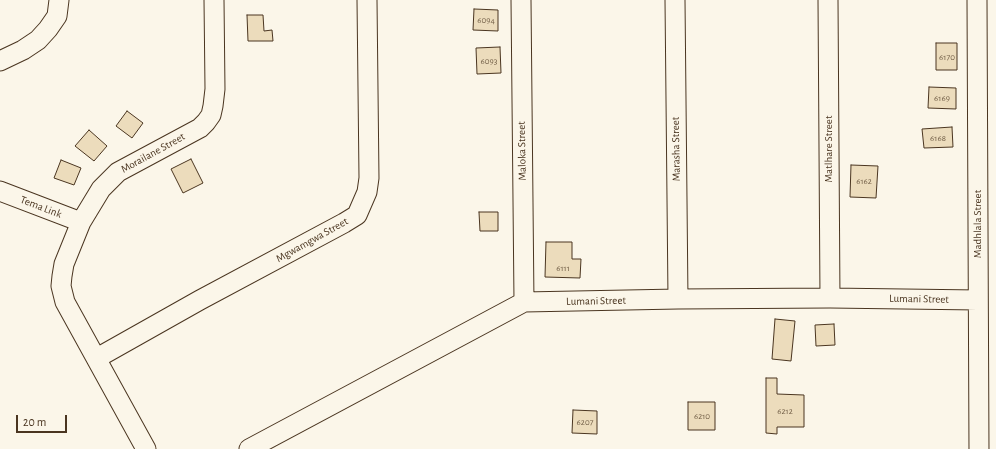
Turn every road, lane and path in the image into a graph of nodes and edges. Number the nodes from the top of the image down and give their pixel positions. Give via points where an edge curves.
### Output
1 (60, 0) edge
2 (214, 0) edge
3 (367, 0) edge
4 (521, 0) edge
5 (675, 0) edge
6 (828, 0) edge
7 (977, 0) edge
8 (0, 61) edge
9 (0, 191) edge
10 (81, 222) junction
11 (830, 298) junction
12 (678, 299) junction
13 (978, 300) junction
14 (524, 302) junction
15 (97, 358) junction
16 (146, 449) edge
17 (249, 449) edge
18 (979, 449) edge

1 - 8 street via 57,16 38,40
2 - 10 street, Morailane Street via 215,88 210,115 206,122 200,128 118,172 101,189
3 - 15 street, Mgwamgwa Street via 369,178 367,192 357,214
4 - 14 street, Maloka Street
5 - 12 street, Marasha Street
6 - 11 street, Matlhare Street
7 - 13 street, Madhlala Street
9 - 10 street, Tema Link
10 - 15 street, Morailane Street via 64,264 61,286 66,302
11 - 12 street, Lumani Street
11 - 13 street, Lumani Street
12 - 14 street, Lumani Street
13 - 18 street, Madhlala Street
14 - 17 street, Lumani Street
15 - 16 street, Morailane Street

